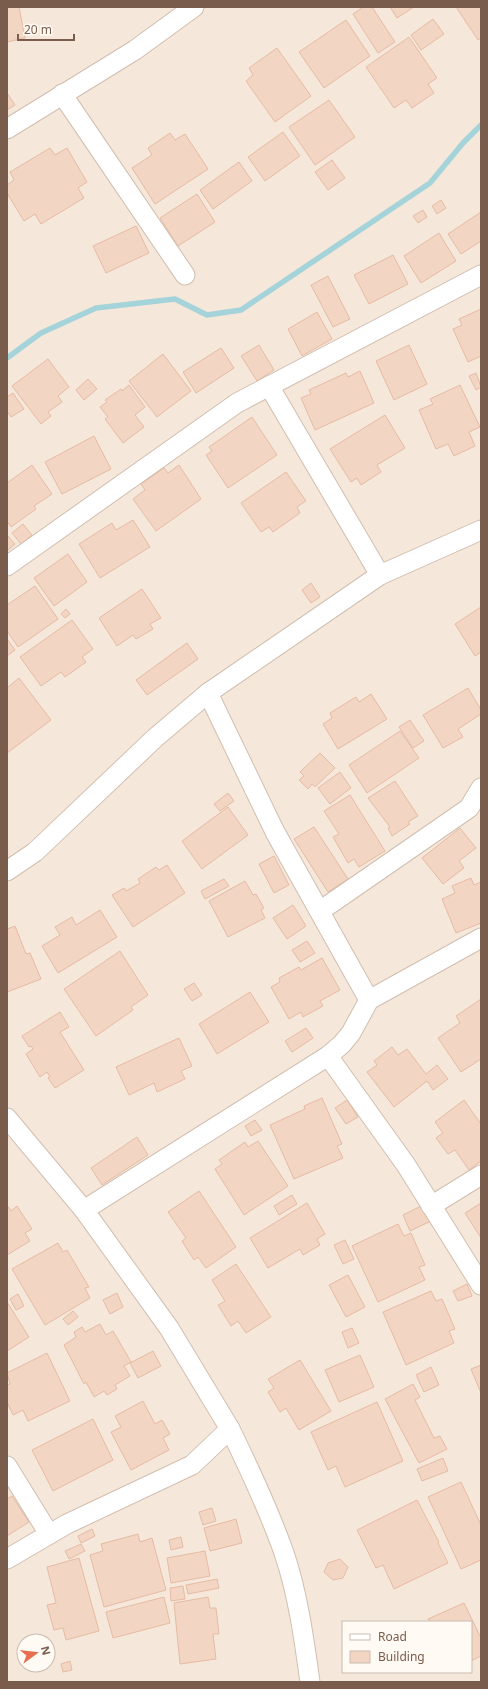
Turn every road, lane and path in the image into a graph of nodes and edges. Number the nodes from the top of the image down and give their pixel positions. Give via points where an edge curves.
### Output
1 (194, 7) edge
2 (62, 94) junction
3 (7, 129) edge
4 (185, 275) dead end
5 (481, 275) edge
6 (269, 386) junction
7 (481, 530) edge
8 (7, 566) edge
9 (380, 575) junction
10 (208, 693) junction
11 (481, 788) edge
12 (7, 871) edge
13 (320, 911) junction
14 (481, 938) edge
15 (369, 1000) junction
16 (328, 1056) junction
17 (7, 1118) edge
18 (481, 1175) edge
19 (431, 1206) junction
20 (84, 1210) junction
21 (481, 1285) edge
22 (230, 1429) junction
23 (7, 1466) edge
24 (49, 1534) junction
25 (7, 1559) edge
26 (310, 1682) edge

1 - 2 street via 135,50
2 - 3 street
2 - 4 street
5 - 6 street
6 - 8 street via 237,403
6 - 9 street
7 - 9 street
9 - 10 street
10 - 12 street via 155,738 35,852
10 - 13 street via 275,832
11 - 13 street via 469,808
13 - 15 street
14 - 15 street
15 - 16 street via 351,1033
16 - 19 street via 406,1165
16 - 20 street
17 - 20 street
18 - 19 street
19 - 21 street
20 - 22 street via 169,1328
22 - 24 street via 192,1465
22 - 26 street via 259,1490 284,1554 296,1601
23 - 24 street
24 - 25 street

